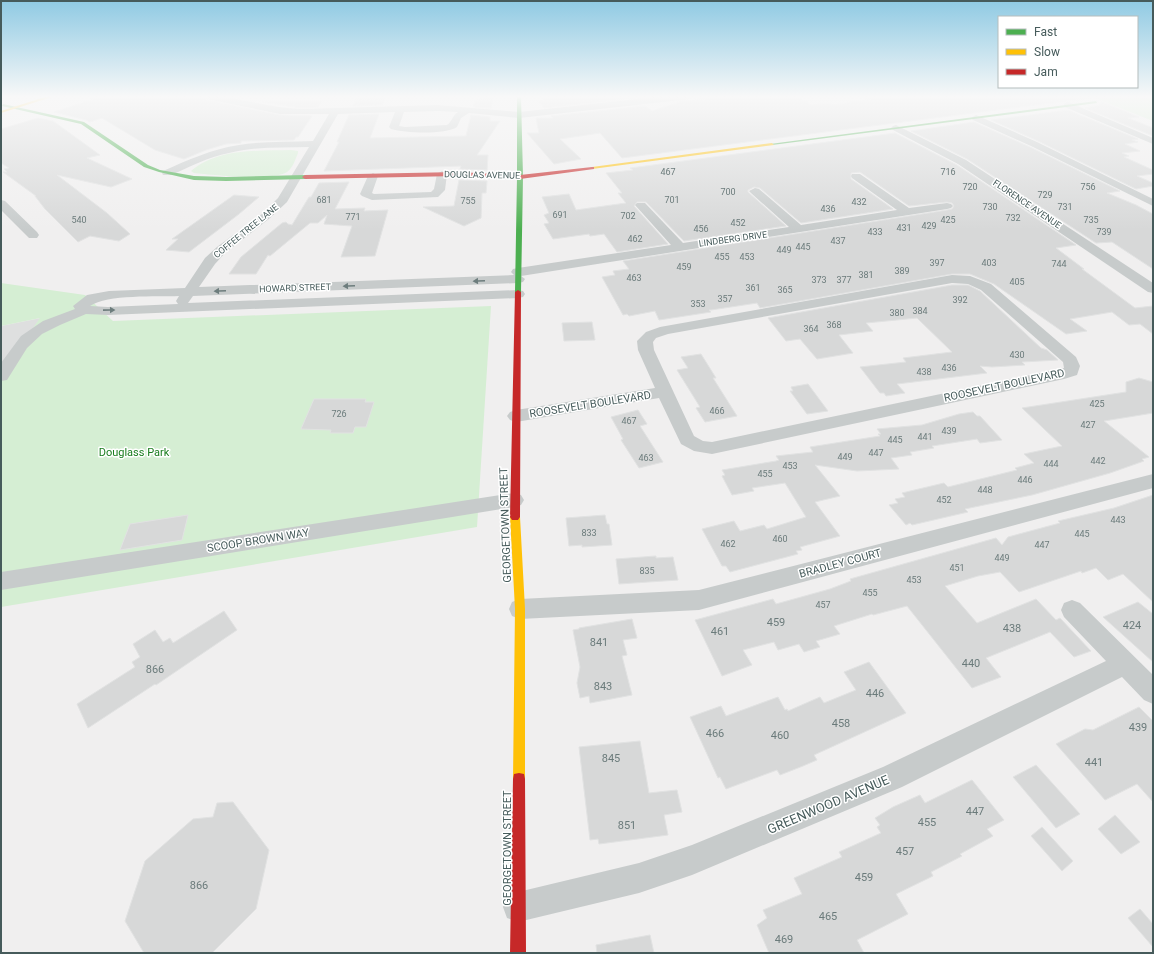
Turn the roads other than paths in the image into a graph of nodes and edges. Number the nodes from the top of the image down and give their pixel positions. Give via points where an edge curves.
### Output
1 (108, 141) edge
2 (318, 141) edge
3 (519, 141) edge
4 (800, 141) edge
5 (920, 141) edge
6 (1026, 141) edge
7 (316, 144) junction
8 (167, 173) junction
9 (442, 174) junction
10 (373, 176) junction
11 (856, 176) dead end
12 (520, 177) junction
13 (297, 178) junction
14 (755, 191) dead end
15 (1153, 202) edge
16 (1, 203) edge
17 (641, 205) dead end
18 (947, 206) dead end
19 (907, 212) junction
20 (799, 229) junction
21 (33, 235) dead end
22 (680, 247) junction
23 (518, 276) junction
24 (1153, 289) edge
25 (188, 292) junction
26 (518, 294) junction
27 (179, 308) junction
28 (85, 310) junction
29 (1, 376) edge
30 (664, 392) junction
31 (516, 416) junction
32 (1153, 481) edge
33 (514, 500) junction
34 (1, 581) edge
35 (520, 609) junction
36 (1072, 610) dead end
37 (1124, 664) junction
38 (1153, 692) edge
39 (518, 907) junction
40 (518, 953) edge

1 - 8 street, DOUGLAS AVENUE via 146,166
2 - 7 street, COFFEE TREE LANE
3 - 12 street, GEORGETOWN STREET
4 - 12 street, DOUGLAS AVENUE
5 - 24 street, FLORENCE AVENUE via 962,162 1003,188
6 - 15 street
7 - 8 street via 240,147 211,155
7 - 13 street, COFFEE TREE LANE
8 - 13 street, DOUGLAS AVENUE via 208,179
9 - 10 street, DOUGLAS AVENUE
9 - 10 street via 439,190 434,195 379,197 366,194
9 - 12 street, DOUGLAS AVENUE
10 - 13 street, DOUGLAS AVENUE
11 - 19 street
12 - 23 street, GEORGETOWN STREET
13 - 25 street, COFFEE TREE LANE via 275,208 210,261
14 - 20 street
16 - 21 street
17 - 22 street
18 - 19 street, LINDBERG DRIVE
19 - 20 street, LINDBERG DRIVE
20 - 22 street, LINDBERG DRIVE
22 - 23 street, LINDBERG DRIVE
23 -> 25 street, HOWARD STREET
23 - 26 street, GEORGETOWN STREET
25 - 27 street, COFFEE TREE LANE
25 - 28 street, HOWARD STREET via 109,295 92,298 80,306
26 - 27 street, HOWARD STREET
26 - 31 street, GEORGETOWN STREET
28 -> 27 street, HOWARD STREET
28 - 29 street, HOWARD STREET via 36,331 18,349
30 - 30 street, ROOSEVELT BOULEVARD via 687,440 700,447 712,448 1064,374 1071,371 1072,366 1070,360 986,287 970,280 952,279 664,330 645,341 646,350
30 - 31 street, ROOSEVELT BOULEVARD
31 - 33 street, GEORGETOWN STREET
32 - 35 street, BRADLEY COURT via 699,600
33 - 34 street, SCOOP BROWN WAY
33 - 35 street, GEORGETOWN STREET
35 - 39 street, GEORGETOWN STREET
36 - 37 street
37 - 38 street
37 - 39 street, GREENWOOD AVENUE via 892,777 692,860 639,878
39 - 40 street, GEORGETOWN STREET

